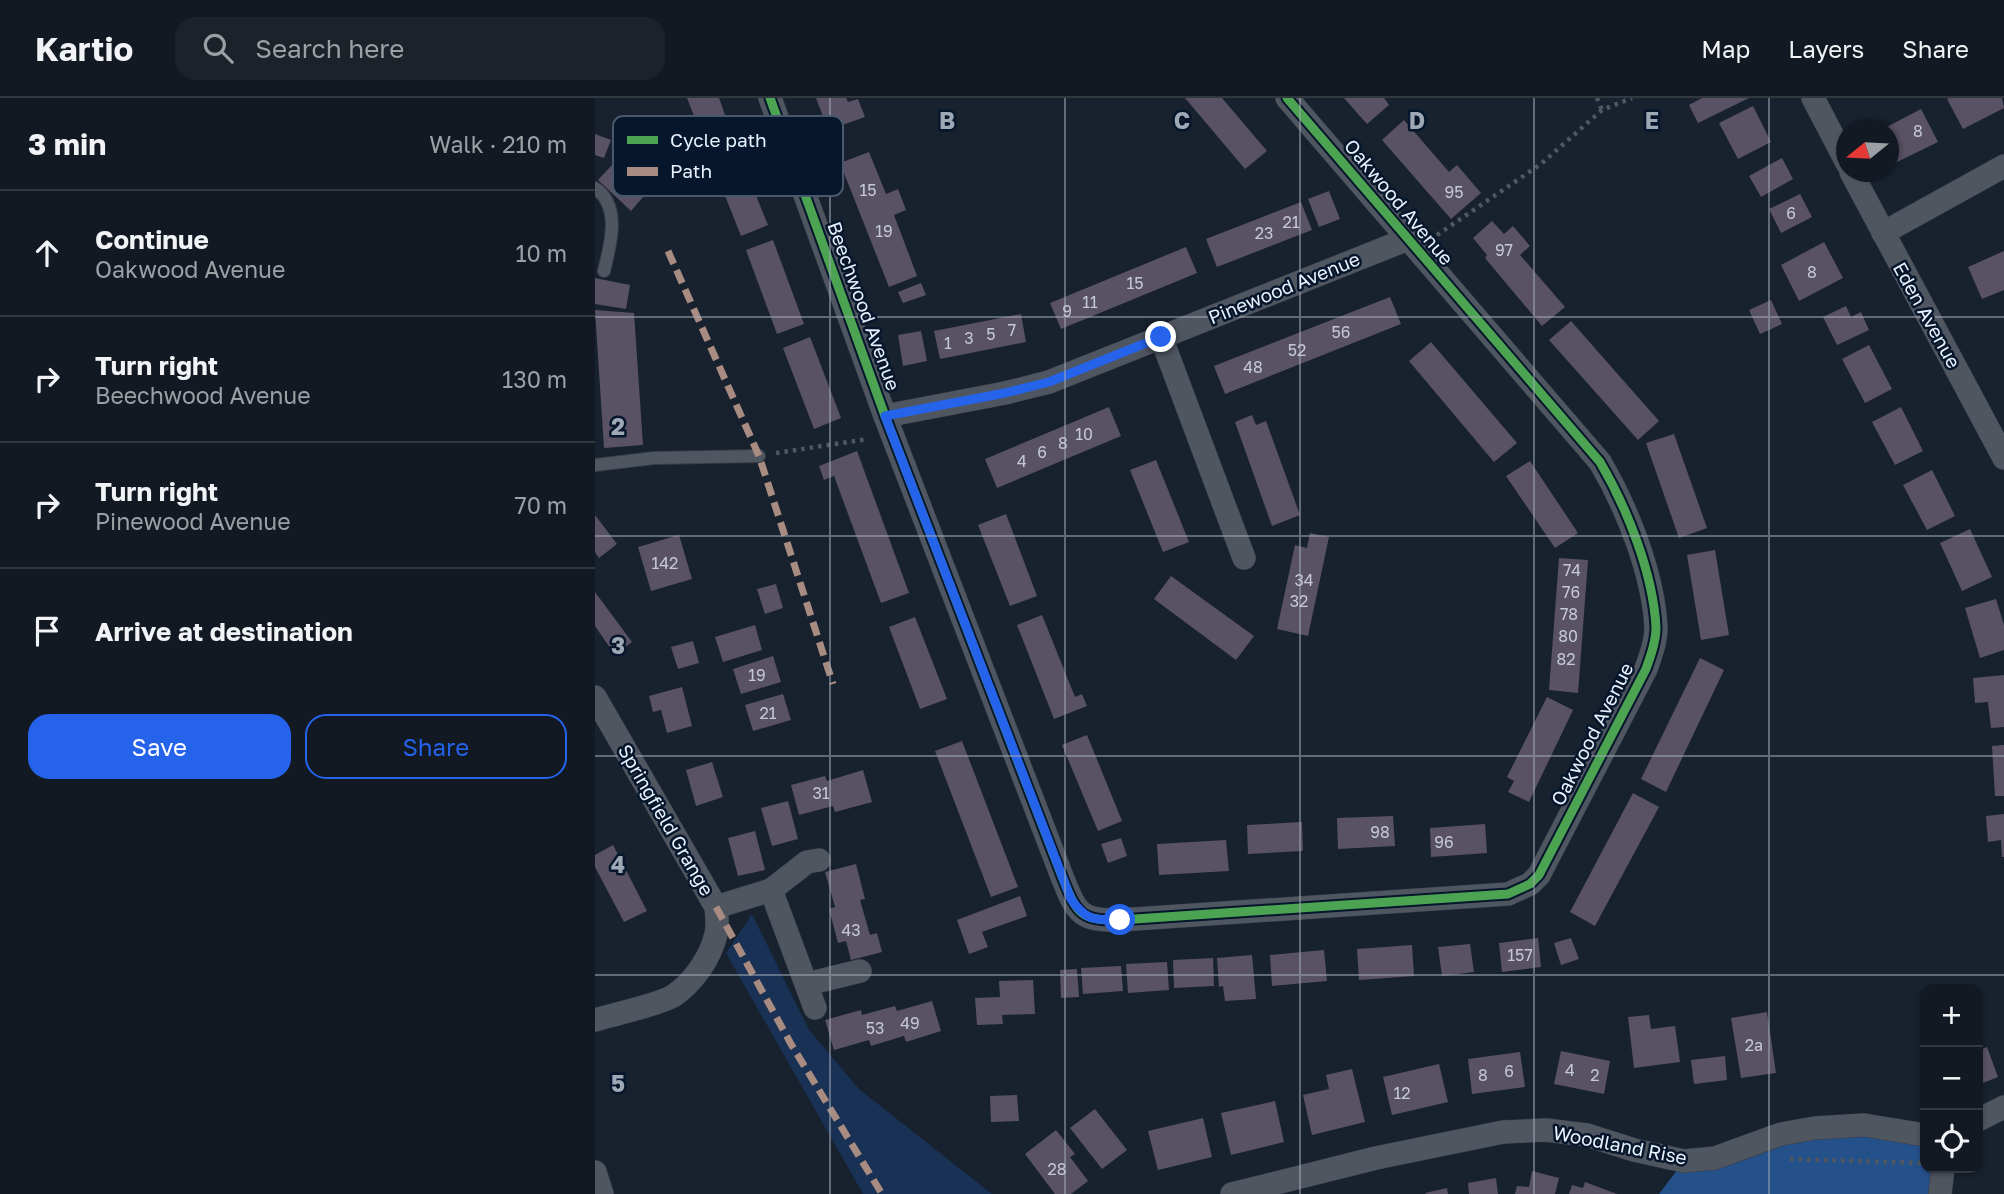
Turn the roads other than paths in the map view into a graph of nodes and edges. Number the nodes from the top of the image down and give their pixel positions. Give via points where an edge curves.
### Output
1 (770, 98) edge
2 (1287, 98) edge
3 (1812, 98) edge
4 (777, 116) edge
5 (1836, 144) edge
6 (2004, 166) edge
7 (1856, 182) edge
8 (595, 188) edge
9 (806, 196) edge
10 (1883, 233) junction
11 (1412, 244) junction
12 (604, 271) dead end
13 (1161, 337) junction
14 (889, 426) junction
15 (759, 456) road end
16 (2004, 458) edge
17 (595, 465) edge
18 (1244, 558) dead end
19 (595, 697) edge
20 (820, 860) dead end
21 (771, 890) junction
22 (716, 907) junction
23 (1082, 915) joint
24 (860, 971) dead end
25 (807, 984) junction
26 (815, 1008) dead end
27 (595, 1020) edge
28 (2004, 1107) edge
29 (1983, 1118) edge
30 (1920, 1134) edge
31 (595, 1172) edge
32 (1942, 1173) edge
33 (602, 1194) edge
34 (1232, 1194) edge
35 (1940, 1194) edge

1 - 4 street, Beechwood Avenue
2 - 11 street, Oakwood Avenue
3 - 5 street
6 - 10 street
7 - 10 street, Eden Avenue
8 - 12 lane via 603,193 611,219 612,240
9 - 14 street, Beechwood Avenue
10 - 16 street, Eden Avenue
11 - 13 street, Pinewood Avenue
11 - 23 street, Oakwood Avenue via 1579,436 1615,488 1638,547 1654,610 1656,629 1646,669 1539,875 1520,889 1496,895 1120,920
13 - 14 street, Pinewood Avenue via 1049,382
13 - 18 street
14 - 23 street, Beechwood Avenue via 1063,879
15 - 17 lane via 654,458
19 - 22 street, Springfield Grange
20 - 21 street, Springfield Grange via 807,862
21 - 22 street, Springfield Grange
21 - 25 street
22 - 27 street, Springfield Grange via 717,933 695,976 672,997
24 - 25 street
25 - 26 street
28 - 29 street
30 - 34 street, Woodland Rise via 1864,1125 1815,1128 1781,1134 1716,1157 1685,1161 1587,1135 1546,1130 1503,1132
31 - 33 street
32 - 35 street

